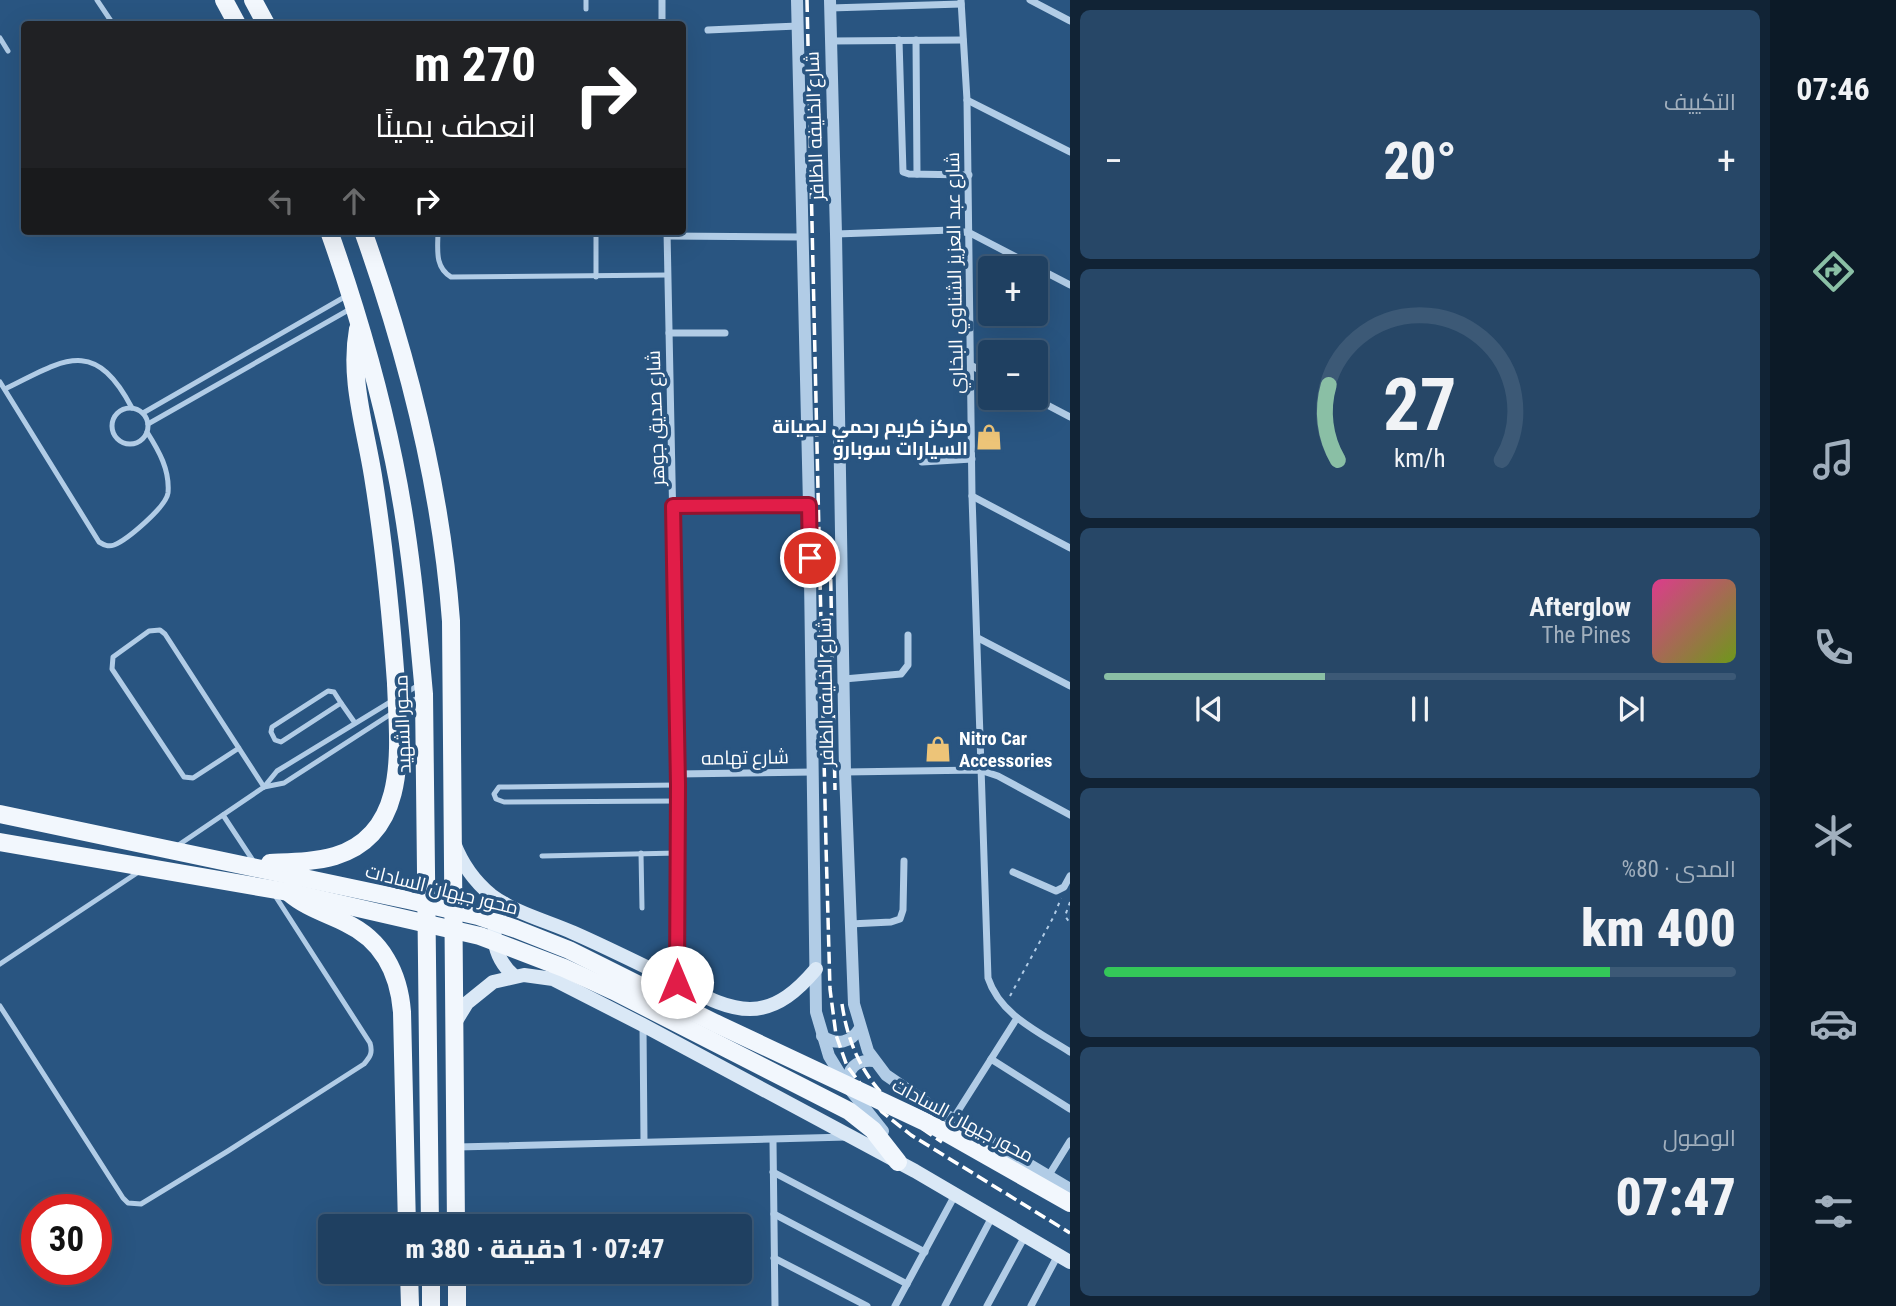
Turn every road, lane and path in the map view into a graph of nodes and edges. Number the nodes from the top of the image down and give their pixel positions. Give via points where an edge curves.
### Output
1 (97, 0) edge
2 (224, 0) edge
3 (253, 0) edge
4 (586, 0) edge
5 (662, 0) edge
6 (797, 0) edge
7 (1031, 0) edge
8 (961, 2) edge
9 (830, 4) edge
10 (586, 9) dead end
11 (111, 21) edge
12 (235, 21) edge
13 (264, 21) edge
14 (662, 21) edge
15 (1070, 21) edge
16 (797, 26) junction
17 (708, 30) dead end
18 (0, 38) edge
19 (899, 40) junction
20 (916, 40) junction
21 (963, 40) junction
22 (831, 41) junction
23 (8, 51) dead end
24 (967, 100) junction
25 (1070, 152) edge
26 (917, 174) junction
27 (969, 175) junction
28 (970, 233) junction
29 (686, 234) edge
30 (836, 234) junction
31 (330, 235) edge
32 (364, 235) edge
33 (438, 235) edge
34 (596, 235) edge
35 (667, 235) edge
36 (803, 237) junction
37 (668, 275) junction
38 (596, 277) junction
39 (1070, 285) edge
40 (355, 307) junction
41 (669, 333) junction
42 (725, 333) dead end
43 (972, 366) junction
44 (978, 369) edge
45 (0, 382) edge
46 (5, 389) junction
47 (1048, 405) edge
48 (132, 408) junction
49 (143, 413) junction
50 (1070, 417) edge
51 (148, 424) junction
52 (147, 432) junction
53 (972, 459) junction
54 (922, 462) dead end
55 (972, 496) junction
56 (809, 505) junction
57 (673, 506) junction
58 (1070, 548) edge
59 (908, 635) dead end
60 (978, 638) junction
61 (844, 679) junction
62 (1070, 686) edge
63 (423, 688) junction
64 (341, 703) junction
65 (355, 723) junction
66 (239, 748) junction
67 (980, 770) junction
68 (813, 772) junction
69 (845, 772) junction
70 (678, 774) junction
71 (678, 785) junction
72 (571, 786) junction
73 (264, 787) junction
74 (678, 801) junction
75 (571, 802) junction
76 (0, 814) edge
77 (223, 815) junction
78 (1070, 815) edge
79 (0, 842) edge
80 (454, 843) junction
81 (642, 853) junction
82 (678, 853) junction
83 (542, 856) dead end
84 (904, 861) dead end
85 (243, 864) junction
86 (260, 872) dead end
87 (1013, 872) dead end
88 (1070, 876) edge
89 (268, 883) dead end
90 (1064, 887) junction
91 (288, 892) junction
92 (1070, 902) edge
93 (505, 904) junction
94 (642, 908) dead end
95 (1070, 923) edge
96 (850, 924) junction
97 (0, 964) edge
98 (816, 969) junction
99 (514, 976) junction
100 (677, 982) junction
101 (0, 1006) edge
102 (1004, 1007) junction
103 (1017, 1018) junction
104 (456, 1021) junction
105 (643, 1025) junction
106 (860, 1028) junction
107 (822, 1036) junction
108 (1070, 1052) edge
109 (991, 1059) junction
110 (874, 1061) junction
111 (848, 1087) junction
112 (1070, 1109) edge
113 (953, 1119) junction
114 (852, 1137) junction
115 (644, 1141) junction
116 (773, 1141) junction
117 (1069, 1143) edge
118 (456, 1147) junction
119 (898, 1162) junction
120 (915, 1171) junction
121 (773, 1172) junction
122 (1049, 1175) junction
123 (1070, 1188) edge
124 (955, 1195) junction
125 (1070, 1203) edge
126 (407, 1214) edge
127 (430, 1214) edge
128 (456, 1214) edge
129 (774, 1214) junction
130 (992, 1217) junction
131 (1025, 1235) junction
132 (925, 1252) junction
133 (774, 1258) junction
134 (1064, 1259) edge
135 (409, 1284) edge
136 (431, 1284) edge
137 (457, 1284) edge
138 (907, 1284) junction
139 (410, 1306) edge
140 (431, 1306) edge
141 (457, 1306) edge
142 (775, 1306) edge
143 (867, 1306) edge
144 (895, 1306) edge
145 (945, 1306) edge
146 (987, 1306) edge
147 (1031, 1306) edge

1 - 11 lane
2 - 12 main road
3 - 13 main road
4 - 10 lane
5 - 14 street
6 - 16 street, شارع الخليفه الظافر
7 - 15 street
8 - 9 street
8 - 21 street, شارع عبد العزيز الشناوي البخاري
9 - 22 street, شارع الخليفه الظافر
16 - 17 street
16 - 36 street, شارع الخليفه الظافر
18 - 23 lane
19 - 20 street
19 - 22 street
19 - 26 street via 901,169
20 - 21 street
20 - 26 street
21 - 24 street, شارع عبد العزيز الشناوي البخاري
22 - 30 street, شارع الخليفه الظافر
24 - 25 street
24 - 27 street, شارع عبد العزيز الشناوي البخاري
26 - 27 street
27 - 28 street, شارع عبد العزيز الشناوي البخاري
28 - 30 street
28 - 39 street
28 - 43 street, شارع عبد العزيز الشناوي البخاري
29 - 36 street
30 - 61 street, شارع الخليفه الظافر
31 - 40 main road, محور الشهيد
32 - 80 main road via 418,413 440,519 451,621
33 - 38 lane via 439,265 451,277
34 - 38 lane
35 - 37 street, شارع صديق جوهر
36 - 56 street, شارع الخليفه الظافر
37 - 38 lane
37 - 41 street, شارع صديق جوهر
40 - 49 lane
40 - 51 lane
40 - 63 main road, محور الشهيد via 403,511
40 - 85 main road, bridge via 355,383 382,539 397,683 397,781 389,806 370,835 354,848 316,860
41 - 42 street
41 - 57 street, شارع صديق جوهر
43 - 44 street
43 - 53 street, شارع عبد العزيز الشناوي البخاري
45 - 46 lane
46 - 48 lane via 54,364 77,360 114,378
46 - 52 lane via 104,545 116,545 155,514 166,499 165,467
47 - 50 street
48 - 49 lane
48 - 52 lane via 113,420 115,436 128,444
49 - 51 lane
51 - 52 lane
53 - 54 street
53 - 55 street, شارع عبد العزيز الشناوي البخاري
55 - 58 street
55 - 60 street, شارع عبد العزيز الشناوي البخاري
56 - 57 street
56 - 68 street, شارع الخليفه الظافر
57 - 70 street, شارع صديق جوهر
59 - 61 street via 909,660 901,674
60 - 62 street
60 - 67 street, شارع عبد العزيز الشناوي البخاري
61 - 69 street, شارع الخليفه الظافر
63 - 65 lane
63 - 73 lane via 284,783
63 - 127 main road, محور الشهيد
64 - 64 lane via 328,691 274,726 272,734 281,742
64 - 65 lane
65 - 73 lane via 277,771
66 - 66 lane via 193,778 184,778 112,669 113,657 149,631 160,630
66 - 73 lane
67 - 69 street
67 - 78 street
67 - 102 street, شارع عبد العزيز الشناوي البخاري via 988,978
68 - 70 street, شارع تهامه
68 - 98 street, شارع الخليفه الظافر
69 - 96 street, شارع الخليفه الظافر
70 - 71 street, شارع صديق جوهر
71 - 72 lane
71 - 74 street, شارع صديق جوهر
72 - 75 lane
72 - 75 lane via 503,787 494,794 503,802
73 - 77 lane
74 - 75 lane
74 - 82 street, شارع صديق جوهر
76 - 85 main road, محور جيهان السادات, bridge
77 - 86 lane
77 - 97 lane
79 - 91 main road, محور جيهان السادات, bridge
80 - 93 main road via 473,878
80 - 104 main road
81 - 82 lane
81 - 83 lane
81 - 94 lane
82 - 100 street, شارع صديق جوهر
84 - 96 street via 900,919
85 - 125 main road, محور جيهان السادات, bridge via 478,916 548,941 936,1126
87 - 90 street via 1051,891
88 - 90 street
89 - 101 lane via 370,1043 370,1057 141,1203 134,1205 123,1198
90 - 102 path via 1059,906
91 - 119 main road, محور جيهان السادات, bridge via 480,936 564,968 849,1111 873,1130
91 - 126 main road via 358,929 375,943 396,978 401,994
92 - 95 path via 1065,916
93 - 99 main road via 496,920 495,946
93 - 100 main road
96 - 106 street, شارع الخليفه الظافر via 854,1003
98 - 100 main road via 787,997 751,1009 731,1007
98 - 107 street, شارع الخليفه الظافر via 816,1012
99 - 104 main road via 493,982 475,995
99 - 105 main road via 553,979
102 - 103 street, شارع عبد العزيز الشناوي البخاري
103 - 108 street, شارع عبد العزيز الشناوي البخاري
103 - 109 street
104 - 118 main road
105 - 114 main road
105 - 115 street
106 - 107 street via 844,1042
106 - 110 street, شارع الخليفه الظافر
107 - 111 street, شارع الخليفه الظافر
109 - 112 street
109 - 113 street
110 - 111 street via 856,1064 848,1074
110 - 113 street, شارع الخليفه الظافر via 898,1085
111 - 120 street, شارع الخليفه الظافر
113 - 122 street, شارع الخليفه الظافر
114 - 116 street
114 - 119 main road
115 - 116 street
115 - 118 street
116 - 121 street
117 - 122 street
118 - 128 main road
119 - 120 main road
120 - 124 main road
121 - 129 street
121 - 132 street
122 - 123 street, شارع الخليفه الظافر
124 - 130 main road
124 - 132 street
129 - 133 street
129 - 138 street
130 - 131 main road
130 - 145 street
131 - 134 main road
131 - 146 street
132 - 138 street
133 - 142 street
133 - 143 street
134 - 147 street
135 - 139 main road
136 - 140 main road
137 - 141 main road
138 - 144 street

